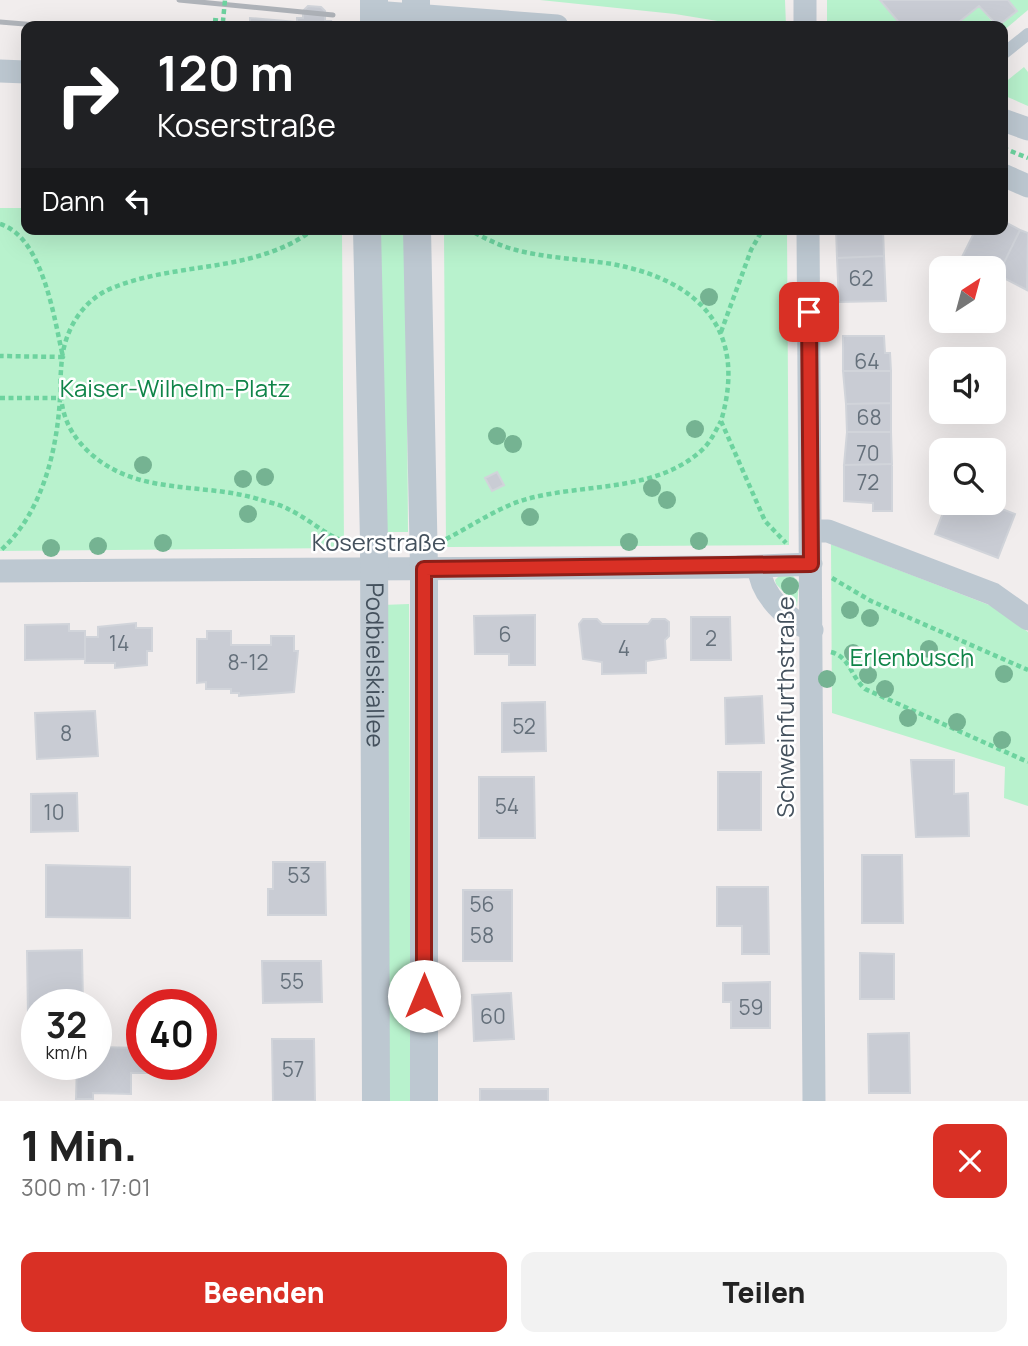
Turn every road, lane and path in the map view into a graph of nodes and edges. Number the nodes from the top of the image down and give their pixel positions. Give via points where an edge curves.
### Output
1 (225, 0) edge
2 (805, 0) edge
3 (374, 13) edge
4 (416, 14) edge
5 (213, 20) dead end
6 (498, 21) edge
7 (805, 21) edge
8 (1028, 34) edge
9 (1008, 50) edge
10 (0, 71) edge
11 (21, 72) edge
12 (1008, 122) edge
13 (1028, 130) edge
14 (1008, 178) edge
15 (1028, 186) edge
16 (0, 224) edge
17 (304, 235) edge
18 (368, 235) edge
19 (417, 235) edge
20 (481, 235) edge
21 (760, 235) edge
22 (808, 235) edge
23 (720, 332) junction
24 (0, 356) edge
25 (62, 357) junction
26 (0, 398) edge
27 (60, 398) junction
28 (721, 421) junction
29 (810, 531) junction
30 (442, 541) dead end
31 (348, 543) dead end
32 (0, 550) edge
33 (811, 563) junction
34 (759, 567) junction
35 (374, 569) junction
36 (424, 569) junction
37 (0, 570) edge
38 (1028, 619) edge
39 (812, 630) junction
40 (827, 651) dead end
41 (1028, 670) edge
42 (1028, 762) edge
43 (376, 1101) edge
44 (424, 1101) edge
45 (814, 1101) edge

1 - 5 path, bridge via 223,21
2 - 7 street
3 - 4 street
4 - 6 street
8 - 9 lane
10 - 11 street
12 - 13 street
14 - 15 street
16 - 25 path via 18,232 28,245 52,307
17 - 25 path via 273,253 247,261 175,271 110,289 79,314 68,331
18 - 35 street, Podbielskiallee
19 - 36 street, Podbielskiallee
20 - 23 path via 515,250 612,265 674,284 701,304
21 - 23 path
22 - 29 street, Schweinfurthstraße
23 - 28 path via 727,351 730,391
24 - 25 path
25 - 27 path
26 - 27 path
27 - 31 path via 75,440 113,471 154,484 254,498 288,509
27 - 32 path via 58,433 42,485 16,536
28 - 30 path via 704,447 654,476 525,499
28 - 33 path via 765,521
29 - 33 street, Schweinfurthstraße
29 - 38 street via 828,531 993,594
33 - 34 street, Koserstraße
33 - 39 street, Schweinfurthstraße
33 - 41 path via 872,601
34 - 36 street, Koserstraße
34 - 39 street via 760,582 794,623
35 - 36 street, Koserstraße
35 - 37 street, Koserstraße
35 - 43 street, Podbielskiallee
36 - 44 street, Podbielskiallee
39 - 45 street, Schweinfurthstraße
40 - 42 path via 841,654 865,689

